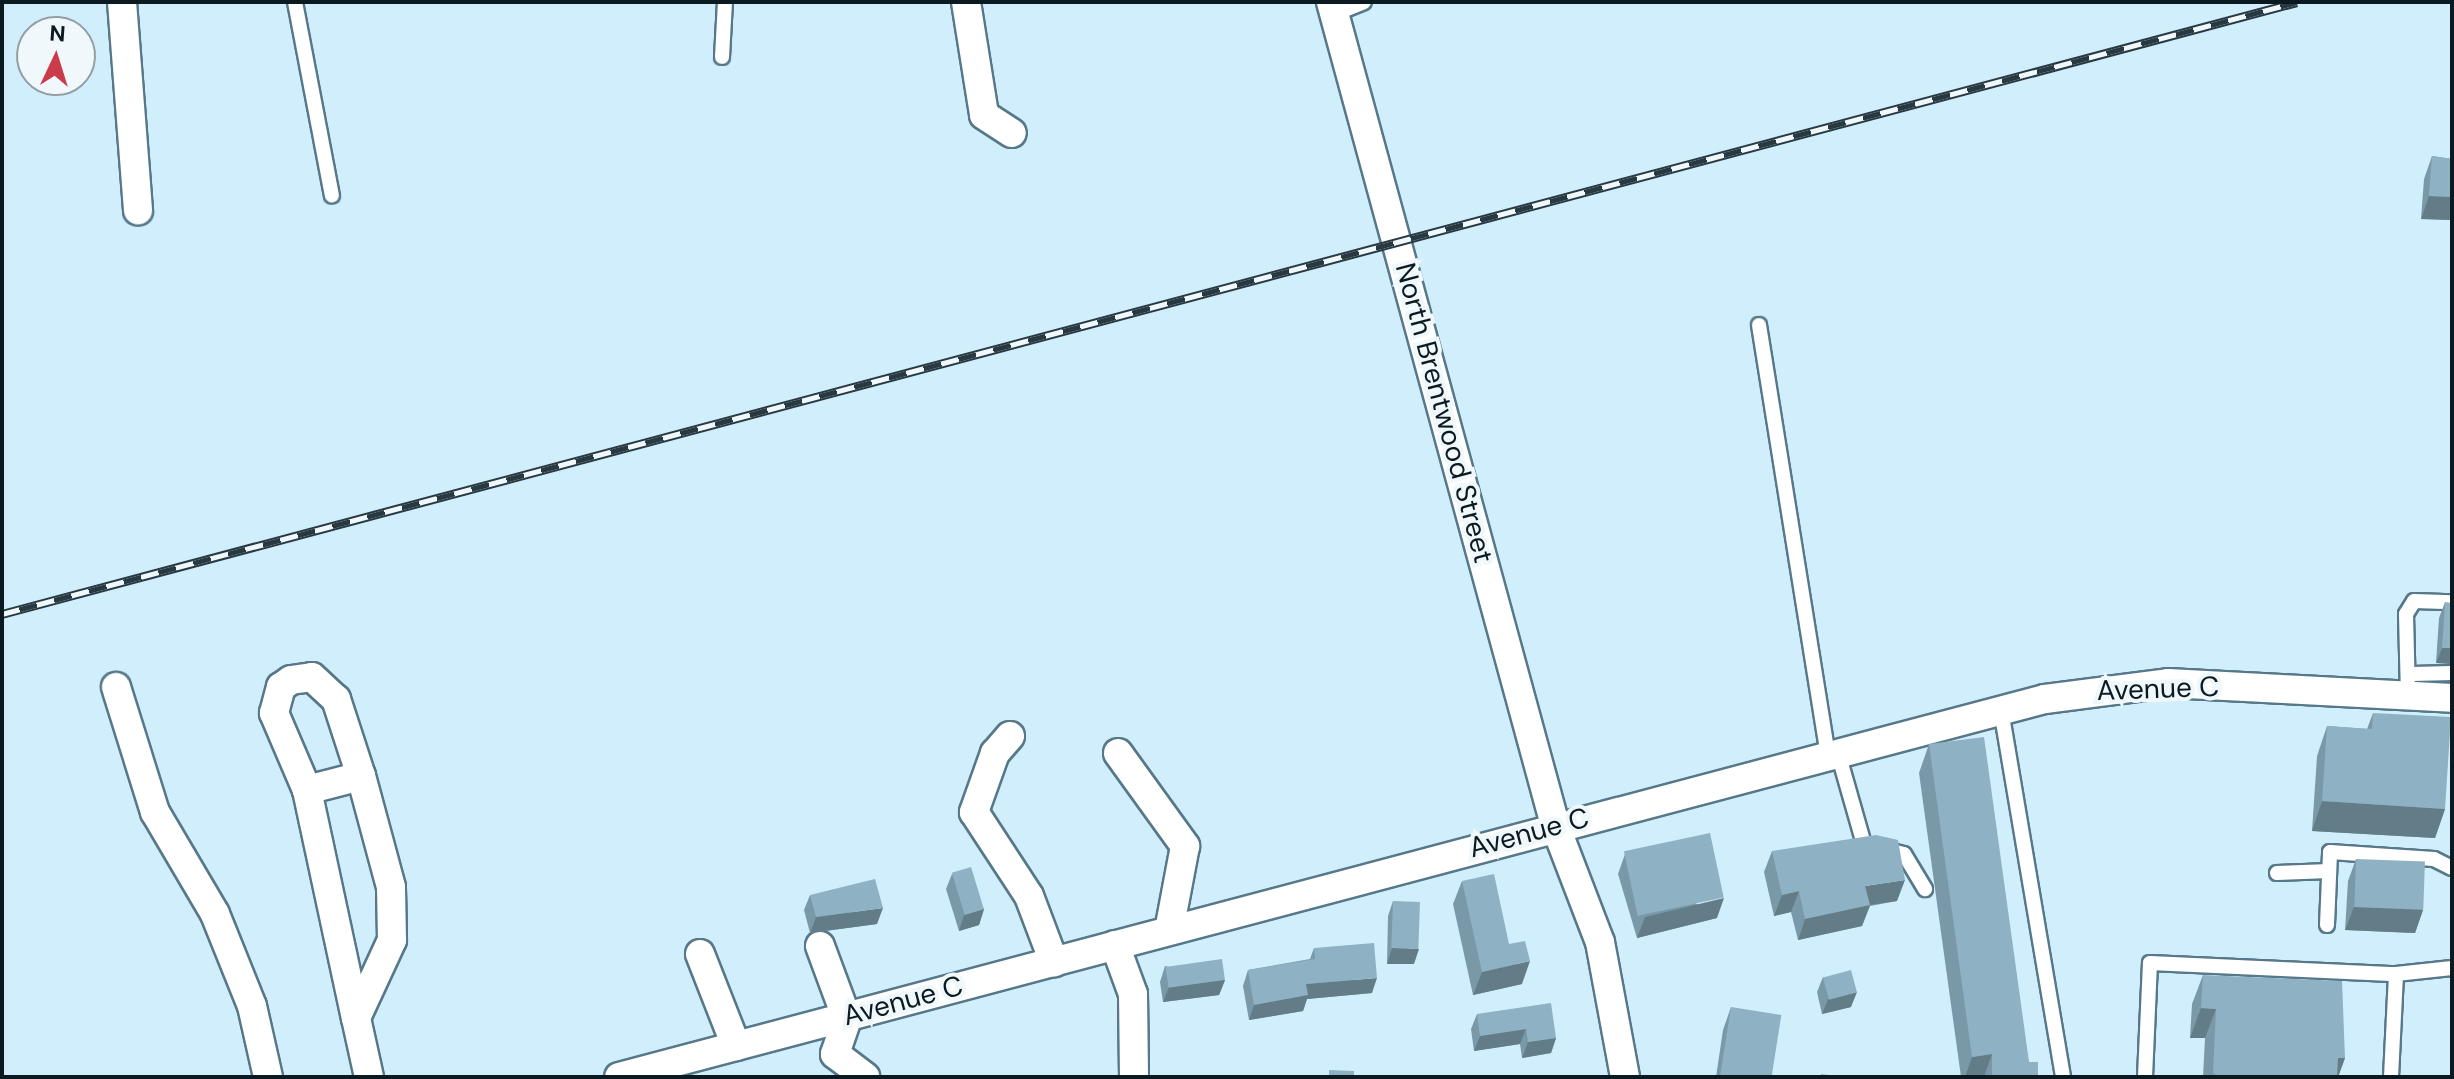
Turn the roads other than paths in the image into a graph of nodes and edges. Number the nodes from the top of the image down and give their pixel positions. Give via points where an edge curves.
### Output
1 (122, 2) edge
2 (295, 2) edge
3 (725, 2) edge
4 (966, 2) edge
5 (1364, 2) edge
6 (1334, 7) edge
7 (722, 57) dead end
8 (1012, 133) dead end
9 (332, 196) dead end
10 (138, 210) dead end
11 (1759, 325) dead end
12 (2452, 602) edge
13 (2452, 673) edge
14 (2410, 685) junction
15 (116, 687) dead end
16 (2452, 698) edge
17 (2001, 710) junction
18 (1010, 736) dead end
19 (1118, 753) dead end
20 (1833, 755) junction
21 (361, 776) junction
22 (307, 790) junction
23 (1555, 825) junction
24 (2452, 868) edge
25 (2329, 871) junction
26 (2277, 873) dead end
27 (1925, 889) dead end
28 (2327, 925) dead end
29 (1169, 931) junction
30 (1115, 945) junction
31 (820, 946) dead end
32 (700, 954) dead end
33 (1054, 962) junction
34 (2452, 968) edge
35 (2396, 974) junction
36 (845, 1015) junction
37 (356, 1018) junction
38 (736, 1046) junction
39 (268, 1077) edge
40 (369, 1077) edge
41 (619, 1077) edge
42 (865, 1077) edge
43 (1134, 1077) edge
44 (1625, 1077) edge
45 (2063, 1077) edge
46 (2145, 1077) edge
47 (2391, 1077) edge

1 - 10 street
2 - 9 lane
3 - 7 lane
4 - 8 street via 984,115
5 - 6 lane
6 - 23 street, North Brentwood Street
11 - 20 lane
12 - 14 lane via 2414,601 2406,637
13 - 14 lane
14 - 16 street, Avenue C
14 - 17 street, Avenue C via 2168,683
15 - 39 street via 155,812 215,914 252,1006
17 - 20 street, Avenue C
17 - 45 lane
18 - 33 street via 995,753 974,812 1029,896
19 - 29 street via 1185,846
20 - 23 street, Avenue C
20 - 27 lane via 1864,844 1904,854
21 - 22 street
21 - 22 street via 336,699 312,677 291,680 281,687 274,713
21 - 37 street via 391,887 392,940
22 - 37 street
23 - 29 street, Avenue C
23 - 44 street, North Brentwood Street via 1600,942
24 - 25 lane via 2434,859 2330,852
25 - 26 lane
25 - 28 lane
29 - 30 street, Avenue C
30 - 33 street, Avenue C
30 - 43 street via 1133,994
31 - 36 street
32 - 38 street
33 - 36 street, Avenue C
34 - 35 lane
35 - 46 lane via 2150,963
35 - 47 lane
36 - 38 street, Avenue C
36 - 42 street via 835,1054
37 - 40 street
38 - 41 street, Avenue C

